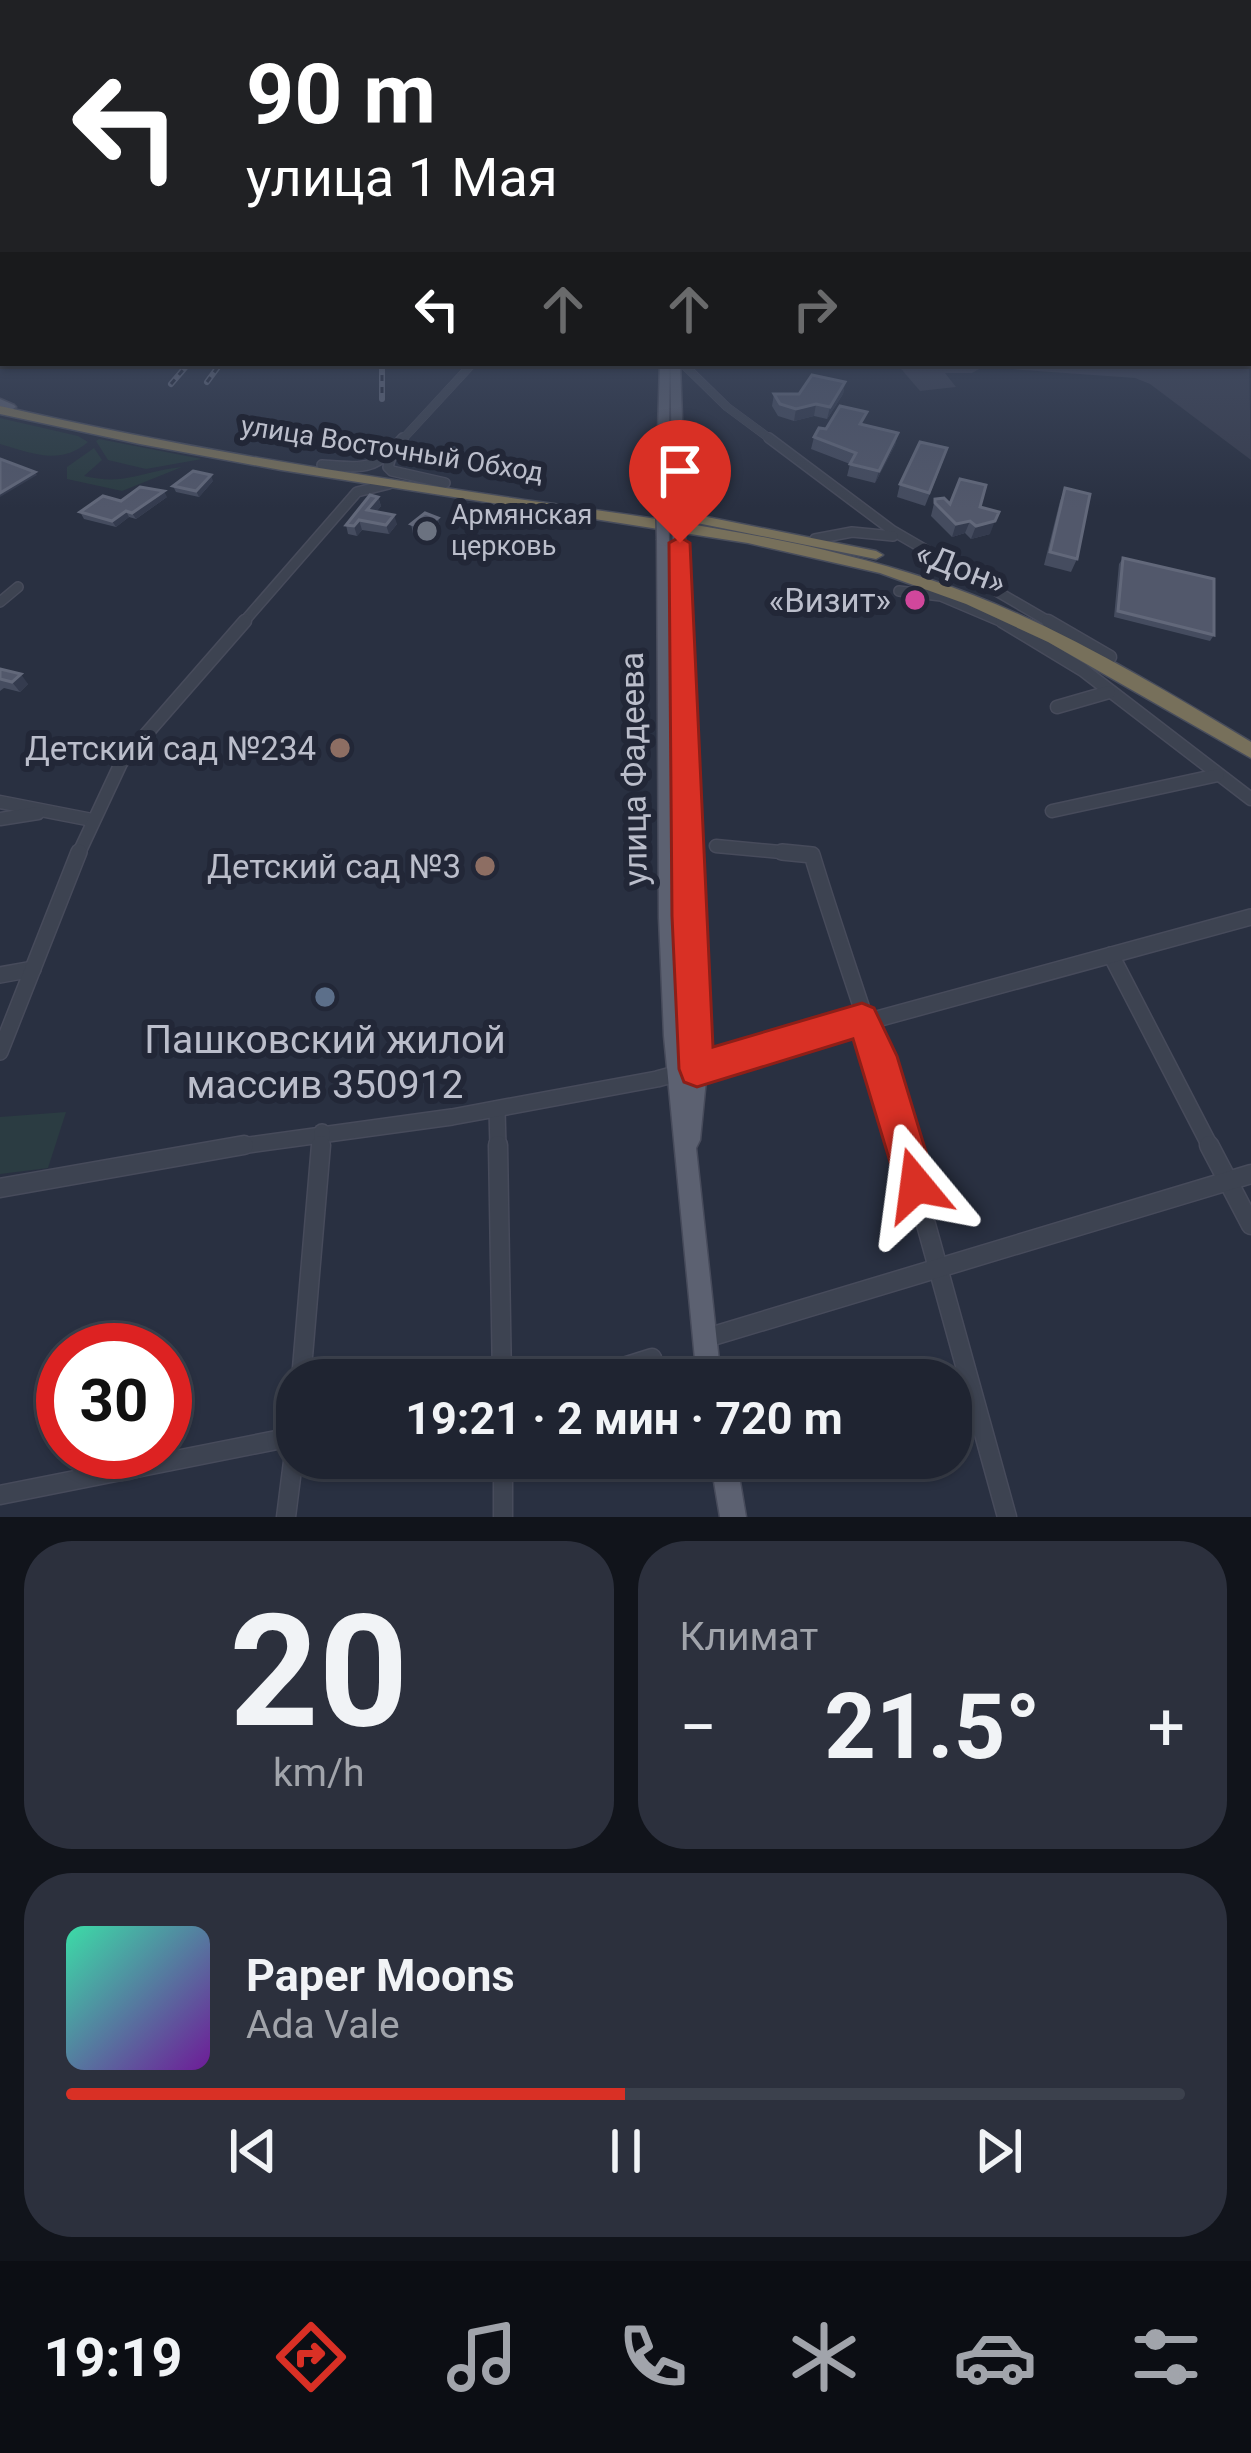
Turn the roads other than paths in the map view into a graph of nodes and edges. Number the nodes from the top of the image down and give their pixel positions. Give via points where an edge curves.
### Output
1 (470, 367) edge
2 (677, 367) edge
3 (677, 367) edge
4 (681, 367) edge
5 (5, 407) edge
6 (391, 457) junction
7 (322, 465) junction
8 (283, 466) junction
9 (663, 477) junction
10 (678, 477) junction
11 (445, 483) junction
12 (828, 483) junction
13 (397, 484) junction
14 (357, 492) junction
15 (622, 514) junction
16 (852, 532) junction
17 (815, 539) junction
18 (905, 540) junction
19 (671, 542) junction
20 (18, 587) dead end
21 (898, 591) dead end
22 (0, 602) edge
23 (1110, 657) junction
24 (1109, 692) junction
25 (1057, 707) dead end
26 (1251, 738) edge
27 (1251, 751) edge
28 (1218, 775) junction
29 (1251, 800) edge
30 (0, 802) edge
31 (51, 811) junction
32 (1052, 811) dead end
33 (0, 818) edge
34 (92, 820) junction
35 (716, 846) dead end
36 (1251, 917) edge
37 (1111, 955) junction
38 (33, 969) junction
39 (0, 975) edge
40 (862, 1020) junction
41 (0, 1052) edge
42 (687, 1072) junction
43 (497, 1109) junction
44 (322, 1132) junction
45 (1251, 1174) edge
46 (1229, 1180) junction
47 (0, 1188) edge
48 (1251, 1225) edge
49 (941, 1270) junction
50 (701, 1339) junction
51 (652, 1358) dead end
52 (303, 1359) edge
53 (502, 1359) edge
54 (649, 1359) edge
55 (705, 1359) edge
56 (276, 1438) edge
57 (291, 1479) edge
58 (503, 1479) edge
59 (727, 1479) edge
60 (0, 1495) edge
61 (286, 1517) edge
62 (502, 1517) edge
63 (733, 1517) edge
64 (1007, 1517) edge

1 - 6 street
2 - 9 main road, улица Фадеева
3 - 10 main road, улица Фадеева
4 - 12 street
5 - 7 highway, улица Восточный Обход
5 - 8 highway, улица Восточный Обход
6 - 7 street via 360,469
6 - 11 street via 392,471
7 - 11 highway, улица Восточный Обход
8 - 13 highway, улица Восточный Обход
8 - 14 street via 357,483
9 - 10 main road
9 - 19 main road, улица Фадеева, bridge
10 - 19 main road, улица Фадеева, bridge
11 - 15 highway, улица Восточный Обход
12 - 16 street via 853,513
12 - 18 street
13 - 14 street
13 - 15 highway, улица Восточный Обход
14 - 34 street via 134,744
15 - 17 highway, «Дон»
15 - 27 highway, «Дон» via 926,583 1055,640
16 - 17 street
16 - 18 street
17 - 23 highway, «Дон» via 947,579
18 - 23 street
19 - 42 main road, улица Фадеева
20 - 22 street
21 - 24 street via 920,590 1024,633
23 - 26 highway, «Дон»
24 - 25 street
24 - 28 street
28 - 29 street
28 - 32 street
30 - 31 street
31 - 33 street
31 - 34 street
34 - 38 street
35 - 40 street via 812,855
36 - 37 street
37 - 40 street
37 - 46 street
38 - 39 street
38 - 41 street
40 - 42 street
40 - 49 street via 880,1056
42 - 43 street
42 - 50 main road, улица Фадеева
43 - 44 street
43 - 53 street
44 - 47 street
44 - 52 street
45 - 46 street
46 - 48 street
46 - 49 street
49 - 50 street
49 - 64 street
50 - 55 main road, улица Фадеева
51 - 54 street
56 - 60 street
57 - 61 street
58 - 62 street
59 - 63 main road

